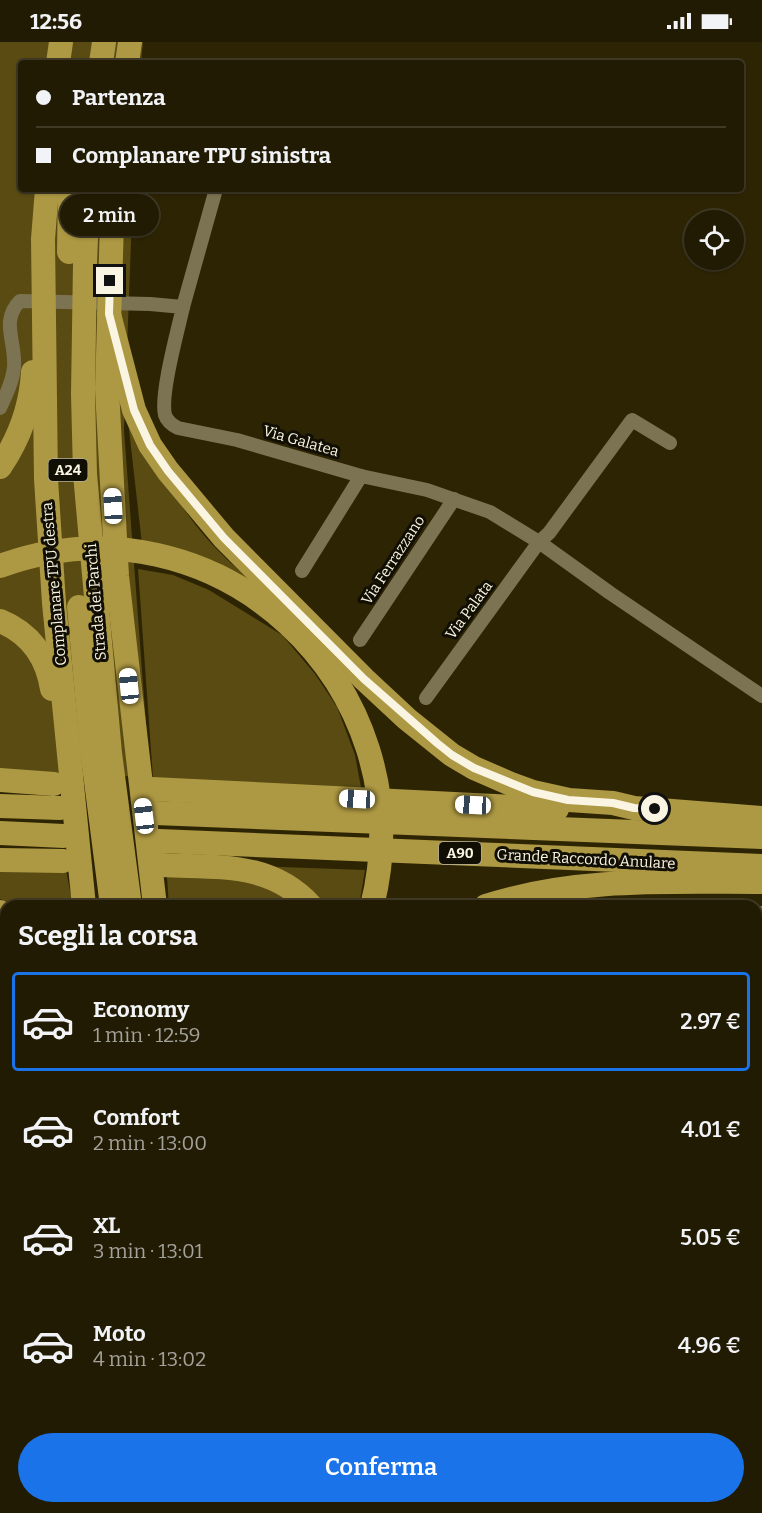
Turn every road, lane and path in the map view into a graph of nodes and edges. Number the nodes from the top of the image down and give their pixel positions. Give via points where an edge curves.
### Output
1 (61, 42) edge
2 (88, 42) edge
3 (104, 42) edge
4 (130, 42) edge
5 (58, 60) edge
6 (85, 60) edge
7 (101, 60) edge
8 (127, 60) edge
9 (47, 192) edge
10 (70, 192) edge
11 (88, 192) edge
12 (113, 192) edge
13 (215, 192) edge
14 (43, 239) junction
15 (183, 307) junction
16 (109, 314) junction
17 (0, 408) edge
18 (670, 443) dead end
19 (0, 467) edge
20 (361, 477) junction
21 (454, 499) junction
22 (539, 542) junction
23 (0, 566) edge
24 (302, 571) dead end
25 (0, 621) edge
26 (360, 640) dead end
27 (762, 696) edge
28 (426, 698) dead end
29 (85, 746) junction
30 (0, 780) edge
31 (54, 784) dead end
32 (152, 789) dead end
33 (0, 806) edge
34 (60, 808) dead end
35 (634, 808) junction
36 (155, 813) dead end
37 (762, 818) edge
38 (0, 833) edge
39 (64, 836) dead end
40 (762, 837) edge
41 (159, 841) dead end
42 (0, 860) edge
43 (762, 866) edge
44 (71, 867) junction
45 (157, 872) junction
46 (118, 878) junction
47 (762, 882) edge
48 (82, 900) edge
49 (113, 900) edge
50 (127, 900) edge
51 (155, 900) edge
52 (306, 900) edge
53 (373, 900) edge
54 (507, 900) edge

1 - 5 highway
2 - 6 highway
3 - 7 highway
4 - 8 highway
9 - 14 highway, Complanare TPU destra
10 - 29 highway, Strada dei Parchi / A24 via 68,475
11 - 29 highway, Strada dei Parchi / A24 via 83,394
12 - 16 highway
13 - 15 street, Via Galatea
14 - 19 highway via 36,280 30,394 19,433
14 - 29 highway, Complanare TPU destra via 46,479 54,603
15 - 17 street via 20,301 6,319 14,369
15 - 20 street, Via Galatea via 164,412 172,424
16 - 35 highway via 134,410 150,445 168,471 224,538 364,679 452,755 474,768 533,792
16 - 45 highway via 107,389 117,576 135,752
18 - 22 street, Via Palata via 632,420
20 - 21 street, Via Galatea
20 - 24 street
21 - 22 street, Via Galatea via 498,516
21 - 26 street, Via Ferrazzano
22 - 27 street, Via Galatea
22 - 28 street, Via Palata
23 - 53 highway via 77,549 151,553 223,577 289,624 340,687 371,758 380,798 382,836
25 - 29 highway via 23,634 40,654 51,681 57,716
29 - 44 highway, Complanare TPU destra
29 - 46 highway, Strada dei Parchi / A24
30 - 31 highway
32 - 35 highway via 613,812
33 - 34 highway
35 - 37 highway
36 - 40 highway, Grande Raccordo Anulare / A90
38 - 39 highway
41 - 43 highway, Grande Raccordo Anulare / A90
42 - 44 highway
44 - 48 highway, Complanare TPU destra
45 - 51 highway
45 - 52 highway via 254,871 287,885
46 - 49 highway, Strada dei Parchi / A24
46 - 50 highway, Strada dei Parchi / A24
47 - 54 highway via 579,886

